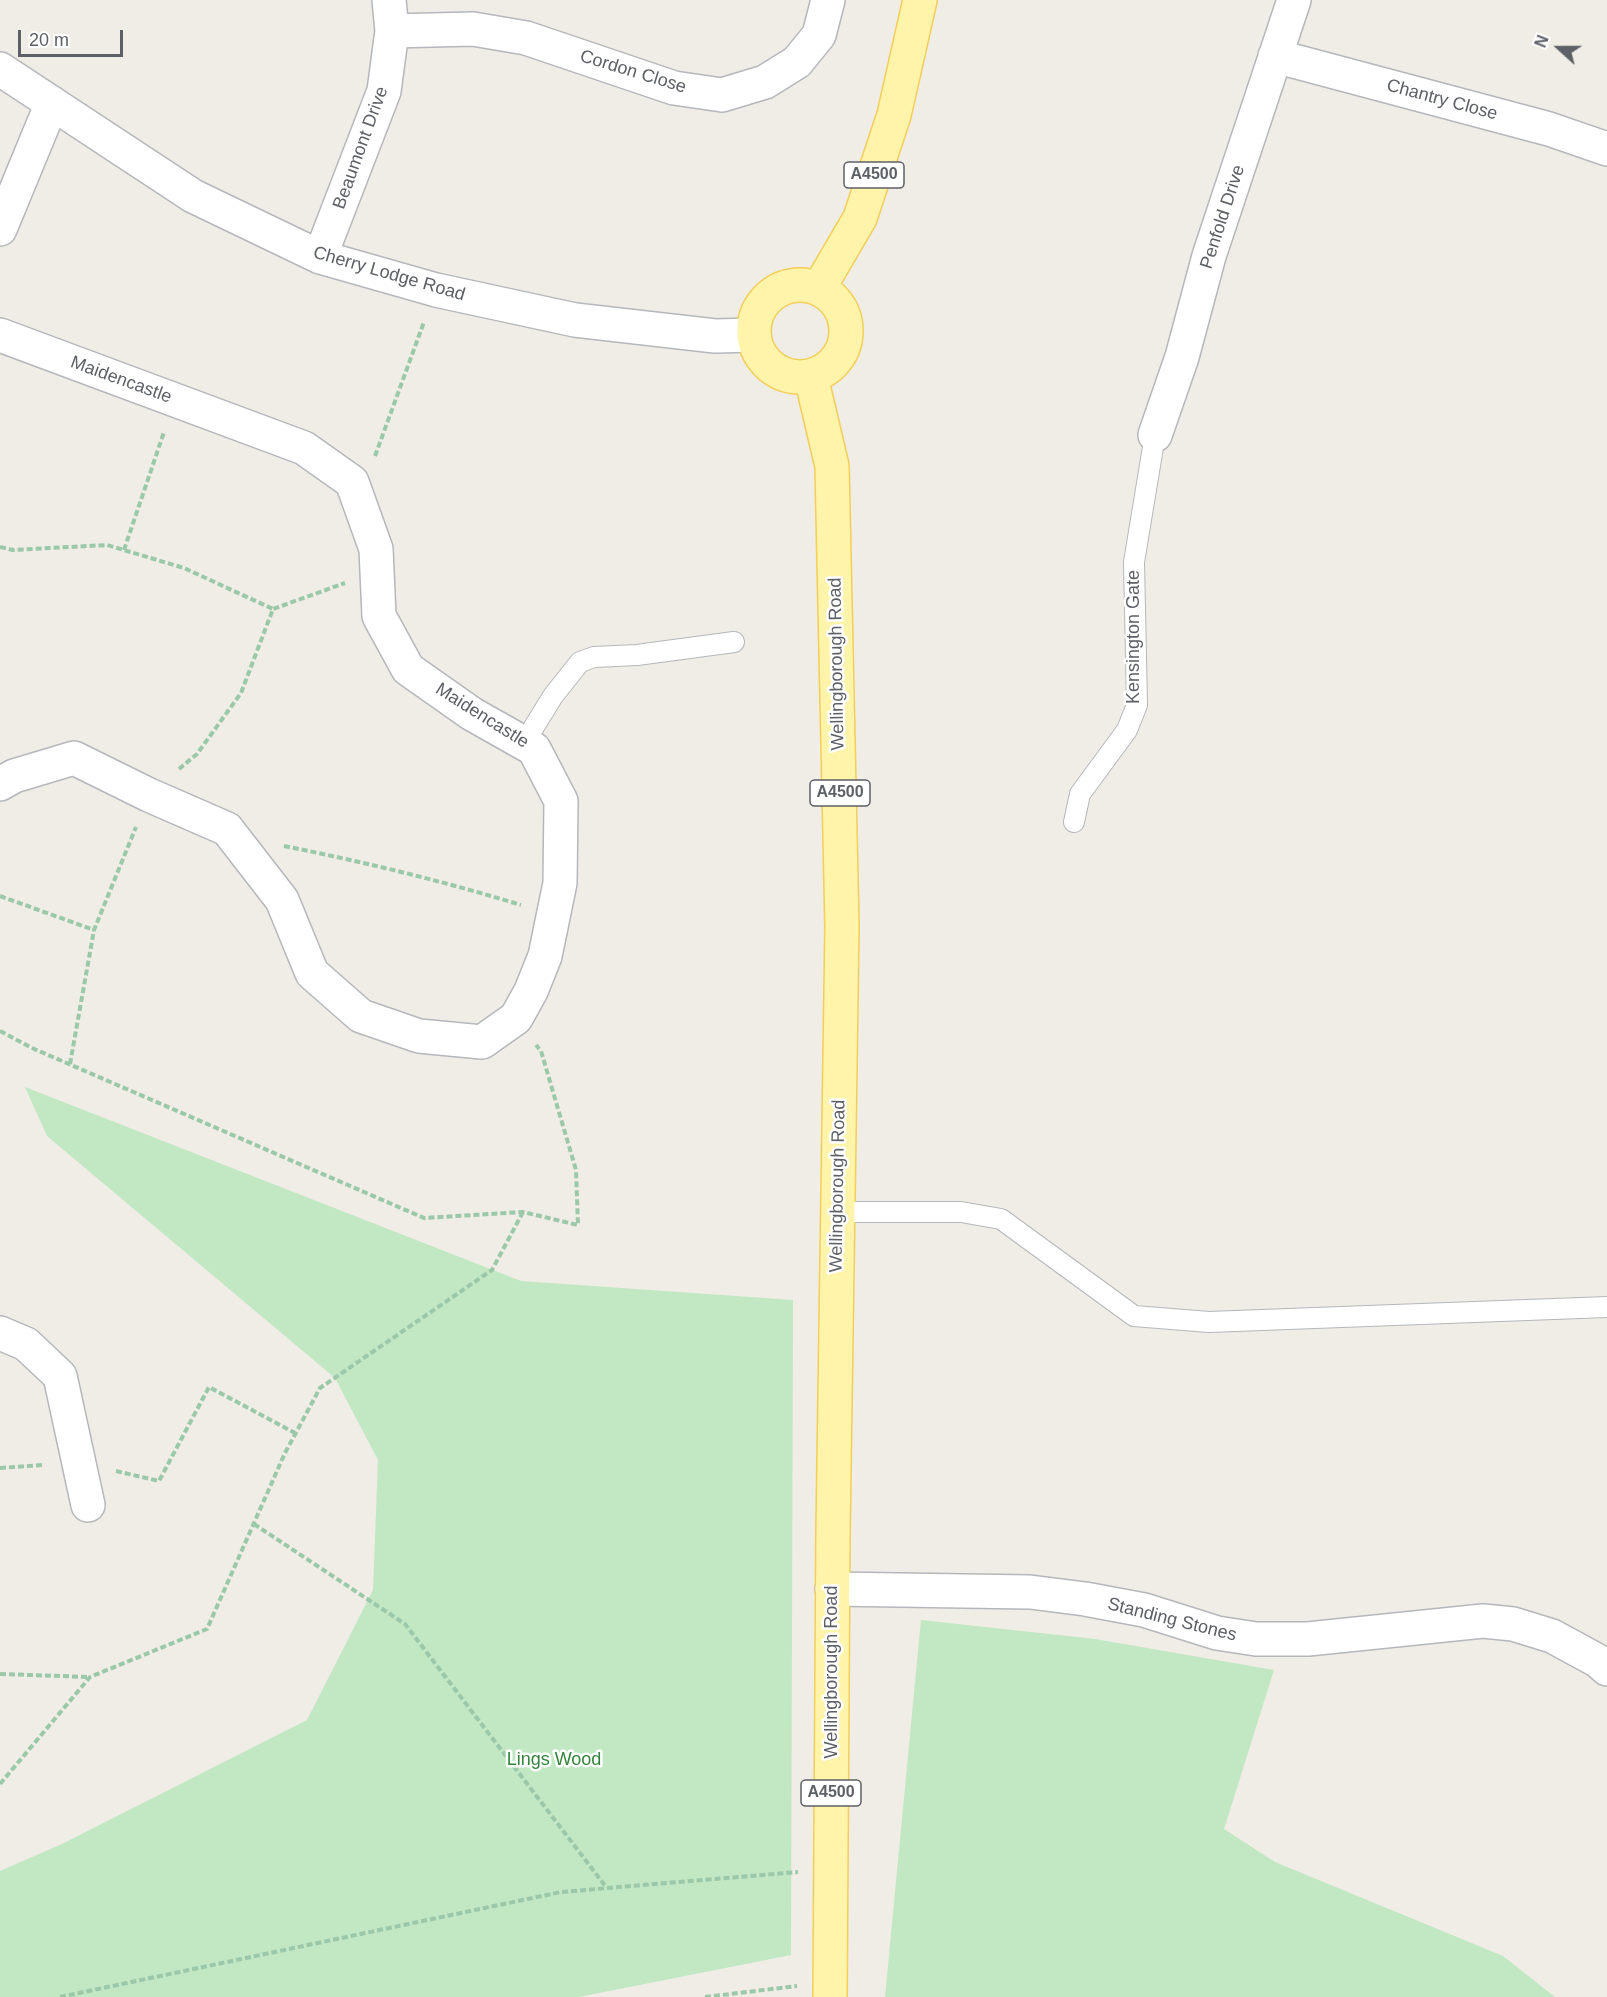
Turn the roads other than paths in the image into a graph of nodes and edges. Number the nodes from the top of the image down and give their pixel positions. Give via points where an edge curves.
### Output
1 (828, 0) edge
2 (920, 0) edge
3 (1294, 0) edge
4 (391, 16) edge
5 (1275, 56) junction
6 (0, 69) edge
7 (52, 103) junction
8 (1607, 149) edge
9 (0, 229) edge
10 (320, 257) junction
11 (819, 288) junction
12 (0, 335) edge
13 (754, 335) junction
14 (811, 377) junction
15 (1155, 435) joint
16 (734, 642) dead end
17 (524, 743) junction
18 (0, 784) edge
19 (1074, 822) dead end
20 (838, 1212) junction
21 (1607, 1307) edge
22 (0, 1333) edge
23 (88, 1505) dead end
24 (832, 1589) junction
25 (1604, 1658) edge
26 (830, 1997) edge

1 - 4 street, Cordon Close via 819,35 797,62 765,82 722,95 674,88 526,38
2 - 11 main road, A4500 via 894,115 860,218
3 - 5 street, Penfold Drive
4 - 10 street, Beaumont Drive via 384,91
5 - 8 street, Chantry Close via 1549,129
5 - 15 street, Penfold Drive
6 - 7 street, Cherry Lodge Road
7 - 9 street
7 - 10 street, Cherry Lodge Road via 194,196
10 - 13 street, Cherry Lodge Road via 436,290 575,320 715,336
11 - 13 main road via 804,284 773,293 755,319
11 - 14 main road via 833,297 843,311 846,344 838,359
12 - 17 street, Maidencastle via 304,448 352,483 376,549 379,616 408,669 472,714
13 - 14 main road via 766,364 795,378
14 - 20 main road, Wellingborough Road / A4500 via 832,466 843,927
15 - 19 lane, Kensington Gate via 1134,562 1137,705 1127,730 1080,794
16 - 17 lane via 594,657 580,662
17 - 18 street, Maidencastle via 534,749 561,801 560,883 545,956 531,991 516,1018 482,1042 419,1036 361,1016 312,973 282,900 227,829 74,758
20 - 21 lane via 961,1212 1000,1219 1134,1316 1209,1322
20 - 24 main road, Wellingborough Road / A4500
22 - 23 street via 26,1344 60,1376
24 - 25 street, Standing Stones via 1030,1593 1085,1599 1144,1610 1217,1633 1256,1639 1308,1639 1483,1621 1513,1624 1552,1635
24 - 26 main road, Wellingborough Road / A4500

